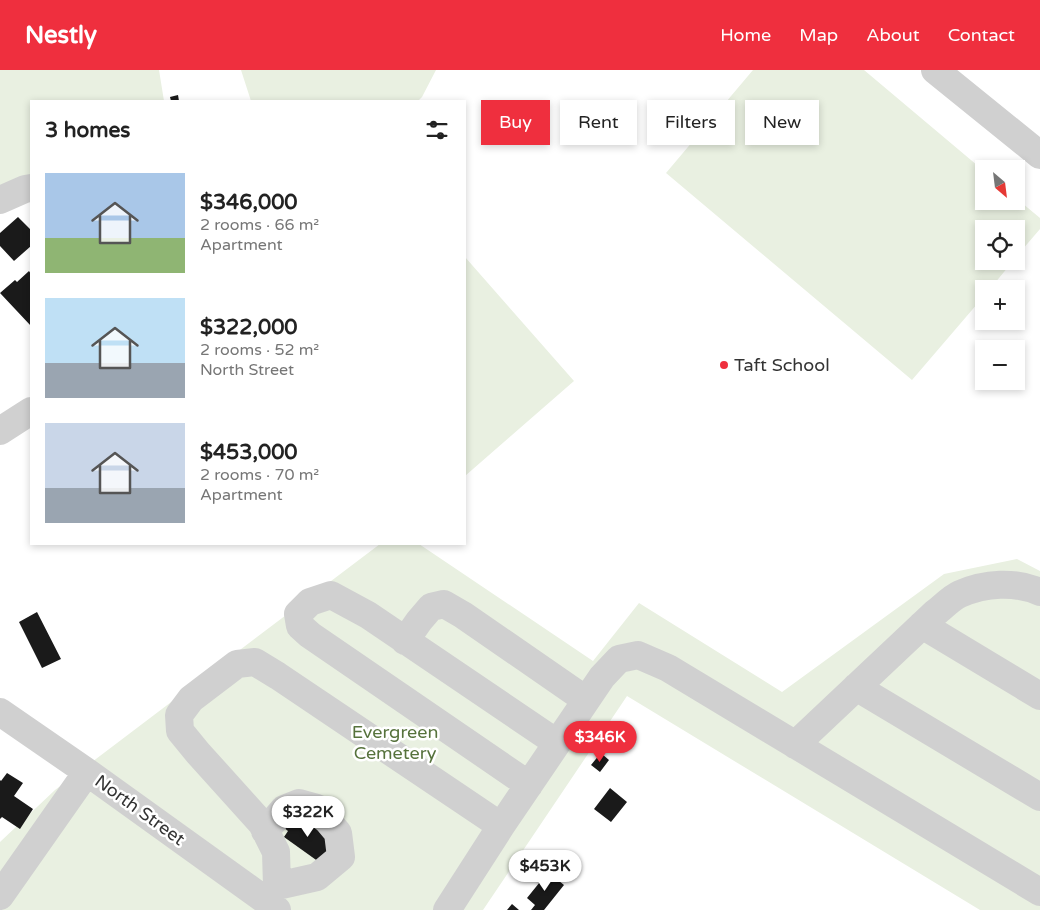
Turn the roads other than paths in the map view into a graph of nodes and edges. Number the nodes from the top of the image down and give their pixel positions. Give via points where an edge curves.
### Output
1 (936, 70) edge
2 (1040, 155) edge
3 (30, 188) edge
4 (0, 200) edge
5 (30, 412) edge
6 (0, 429) edge
7 (1040, 592) edge
8 (922, 625) junction
9 (405, 640) junction
10 (856, 687) junction
11 (1040, 696) edge
12 (586, 700) junction
13 (0, 712) edge
14 (557, 743) junction
15 (795, 744) junction
16 (87, 772) junction
17 (529, 786) junction
18 (1040, 797) edge
19 (501, 826) junction
20 (265, 831) junction
21 (1040, 892) edge
22 (0, 896) edge
23 (273, 899) edge
24 (447, 910) edge

1 - 2 street
3 - 4 street
5 - 6 street
7 - 8 street via 1011,585 986,586 959,594
8 - 10 street
8 - 11 street
9 - 12 street via 431,608 444,604
9 - 14 street
9 - 17 street via 331,595 310,602 298,614 300,626 310,635
10 - 15 street
10 - 18 street
12 - 14 street
12 - 15 street via 619,659 638,655 668,668
13 - 16 street, North Street
14 - 17 street
15 - 21 street
16 - 22 street
16 - 23 street, North Street
17 - 19 street
19 - 20 street via 278,676 255,662 237,664 191,699 179,715 180,731
19 - 24 street
20 - 23 street via 276,852
20 - 23 street via 284,809 299,803 318,808 338,834 341,857 317,877

